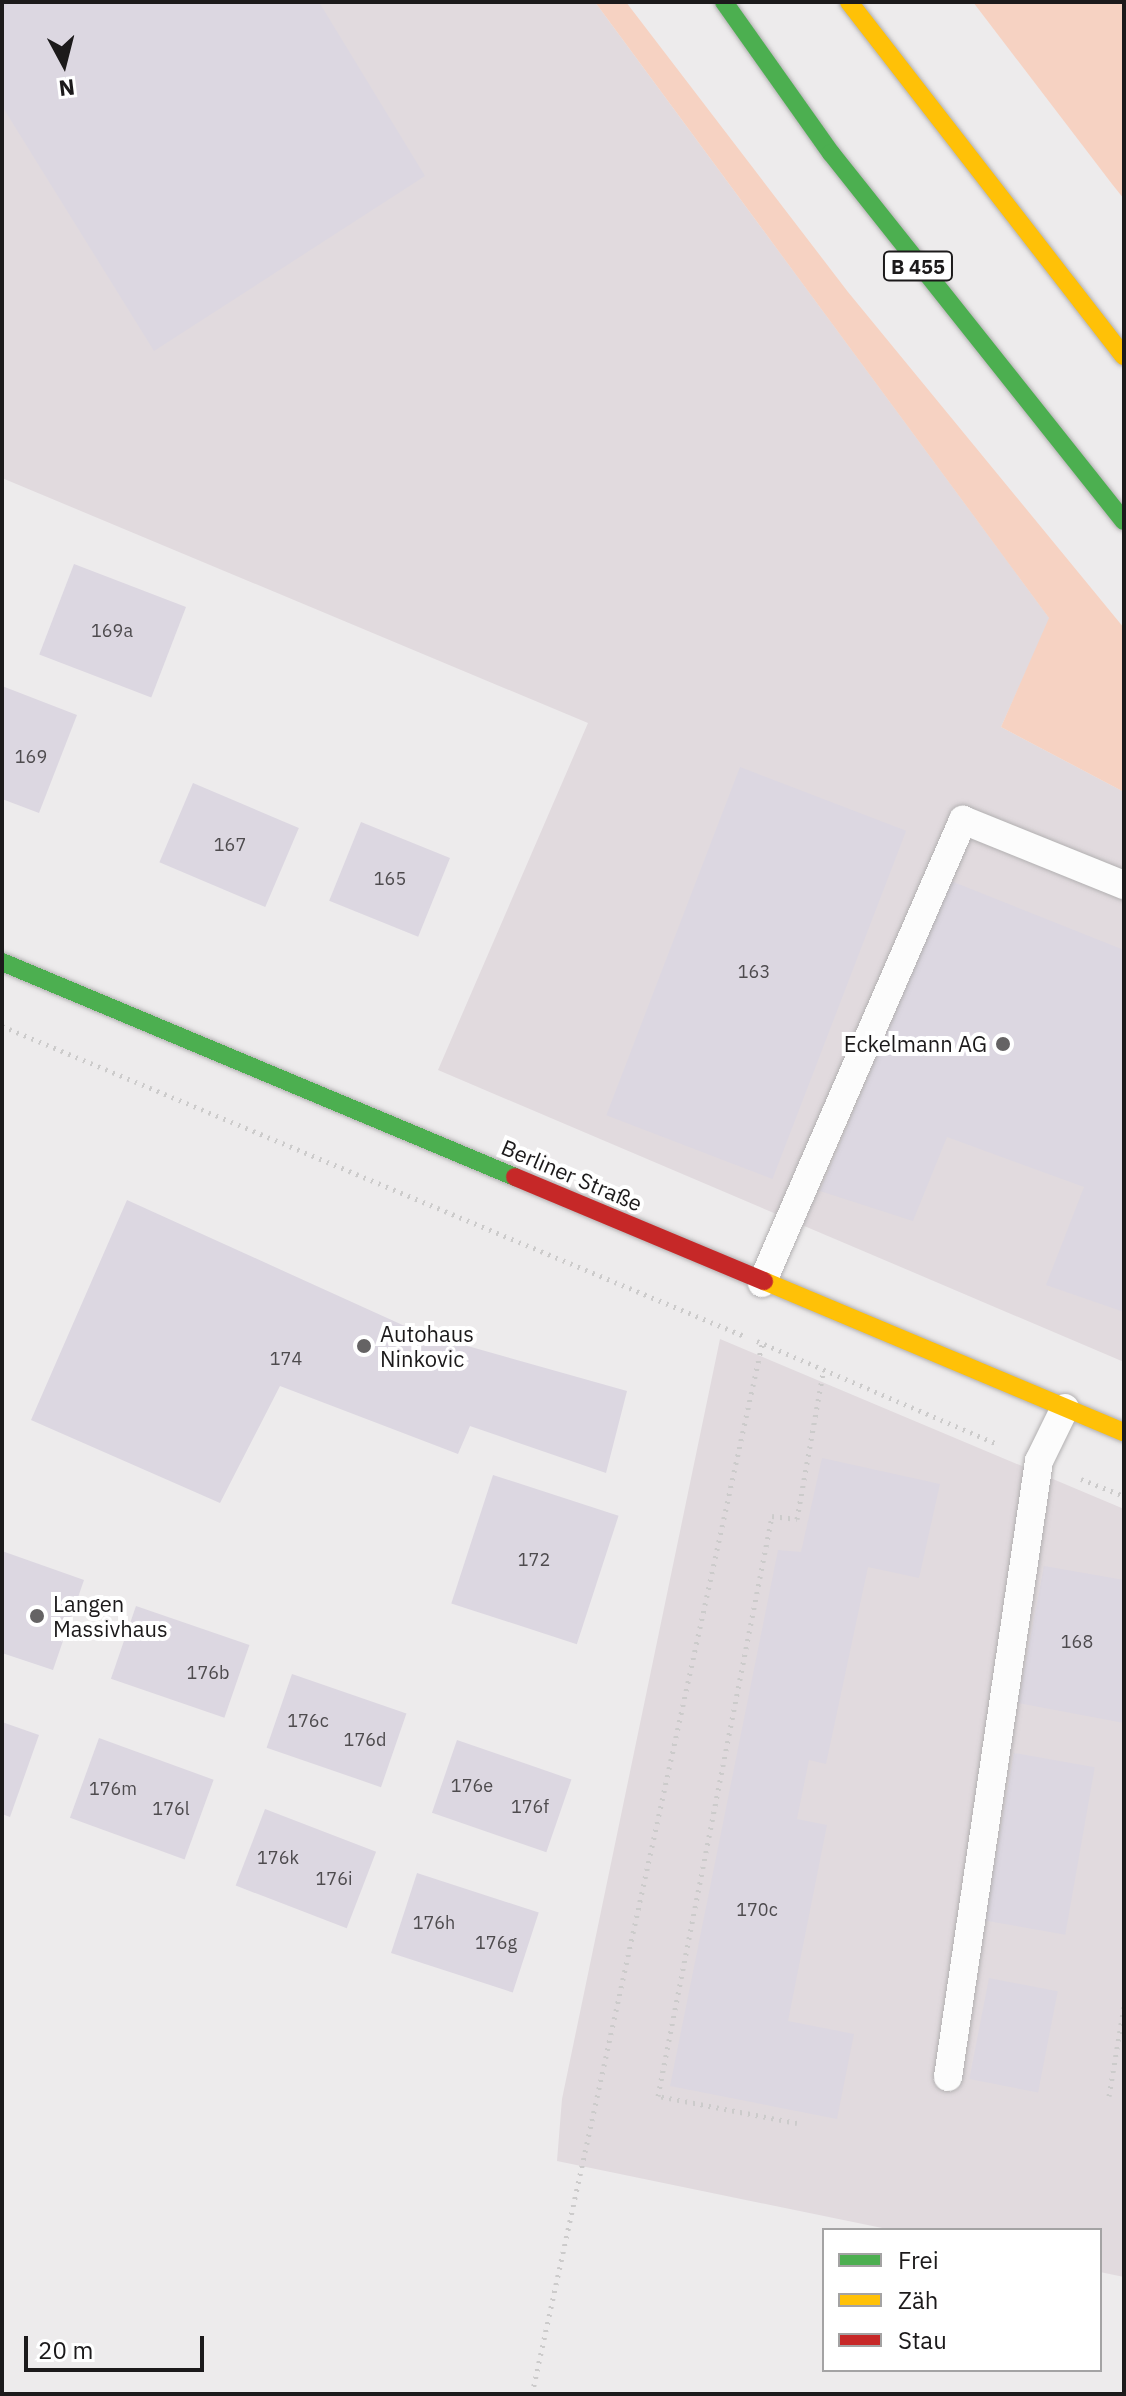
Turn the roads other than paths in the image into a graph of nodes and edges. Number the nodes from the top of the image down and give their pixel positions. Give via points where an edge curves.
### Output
1 (724, 2) edge
2 (849, 2) edge
3 (1124, 356) edge
4 (1124, 521) edge
5 (1124, 885) edge
6 (2, 962) edge
7 (762, 1283) junction
8 (1065, 1408) junction
9 (1124, 1432) edge
10 (948, 2077) dead end

1 - 4 main road, B 455 via 831,153
2 - 3 main road
5 - 7 lane via 963,820
6 - 7 main road, Berliner Straße
7 - 8 main road, Berliner Straße
8 - 9 main road, Berliner Straße
8 - 10 lane via 1039,1461

